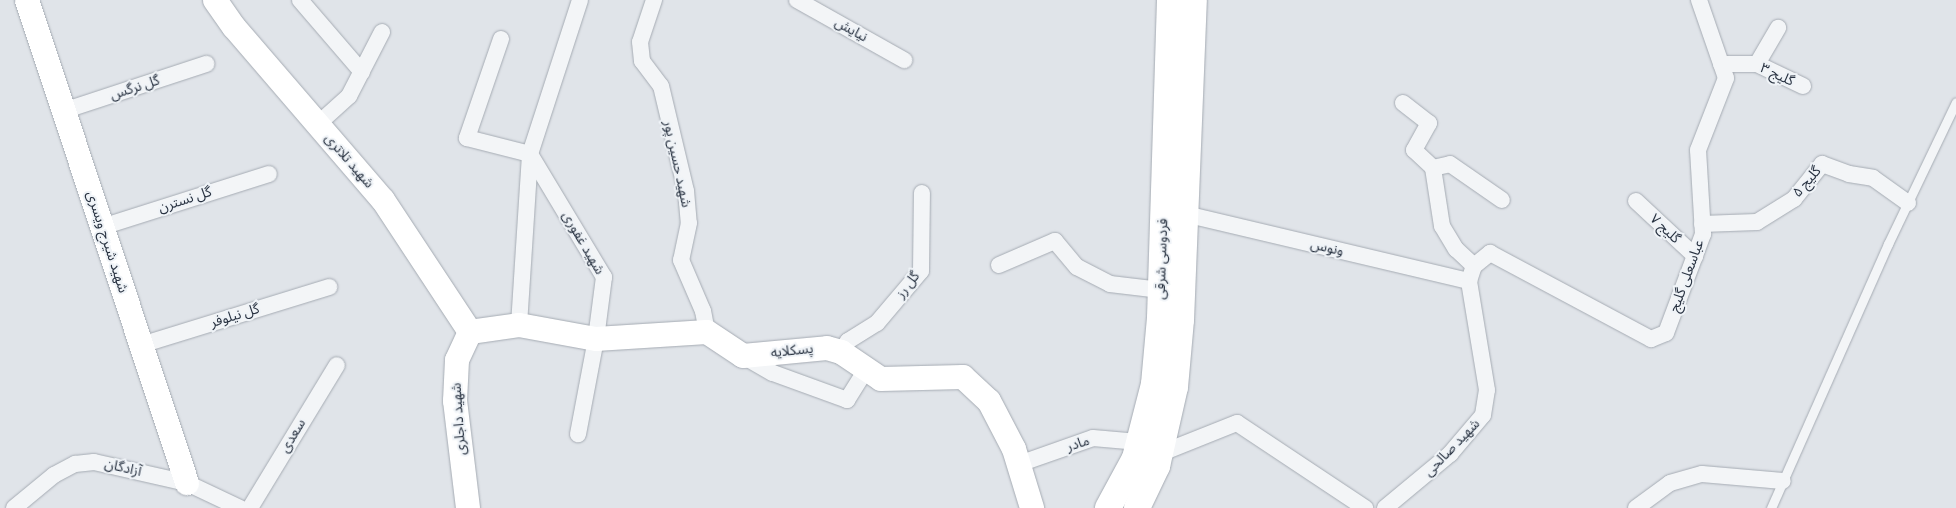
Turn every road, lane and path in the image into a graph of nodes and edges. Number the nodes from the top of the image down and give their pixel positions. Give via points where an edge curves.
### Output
1 (27, 0) edge
2 (215, 0) edge
3 (300, 0) edge
4 (580, 0) edge
5 (654, 0) edge
6 (797, 0) edge
7 (1170, 0) edge
8 (1194, 0) edge
9 (1698, 0) edge
10 (1778, 28) dead end
11 (382, 32) dead end
12 (501, 39) dead end
13 (904, 60) dead end
14 (206, 64) dead end
15 (1721, 64) junction
16 (1757, 64) junction
17 (362, 72) junction
18 (1803, 86) dead end
19 (1956, 102) edge
20 (1403, 103) dead end
21 (63, 111) junction
22 (318, 124) junction
23 (530, 154) junction
24 (1433, 168) junction
25 (269, 174) dead end
26 (922, 193) dead end
27 (1502, 200) dead end
28 (1636, 201) dead end
29 (1908, 202) junction
30 (1185, 214) junction
31 (1702, 224) junction
32 (102, 227) junction
33 (1695, 256) junction
34 (999, 265) dead end
35 (1472, 273) junction
36 (329, 287) dead end
37 (1161, 290) junction
38 (519, 325) junction
39 (470, 332) junction
40 (707, 332) junction
41 (596, 339) junction
42 (141, 345) junction
43 (841, 352) junction
44 (743, 356) junction
45 (336, 365) dead end
46 (866, 369) junction
47 (578, 434) dead end
48 (1149, 448) junction
49 (1019, 464) junction
50 (1783, 481) junction
51 (187, 483) junction
52 (14, 508) edge
53 (240, 508) edge
54 (250, 508) edge
55 (468, 508) edge
56 (1032, 508) edge
57 (1108, 508) edge
58 (1137, 508) edge
59 (1365, 508) edge
60 (1385, 508) edge
61 (1636, 508) edge
62 (1771, 508) edge

1 - 21 street, شهید شیرج ویسری
2 - 22 street, شهید تلاتری via 234,27
3 - 17 street
4 - 23 street
5 - 40 street, شهید حسین پور via 640,42 642,61 661,86 686,191 689,224 681,260 703,311
6 - 13 street, نیایش
7 - 37 main road, فردوسی شرقی
8 - 30 main road, فردوسی شرقی
9 - 15 street, عباسعلی گلیج
10 - 16 street
11 - 17 street
12 - 23 street via 467,138
14 - 21 street, گل نرگس
15 - 16 street, گلیج ۳
15 - 31 street, عباسعلی گلیج via 1726,78 1698,150
16 - 18 street, گلیج ۳
17 - 22 street via 349,96
19 - 29 lane
20 - 24 street via 1429,123 1414,150
21 - 32 street, شهید شیرج ویسری
22 - 39 street, شهید تلاتری via 383,200
23 - 38 street
23 - 41 street, شهید غفوری via 604,277
24 - 27 street via 1450,164
24 - 35 street via 1442,226
25 - 32 street, گل نسترن
26 - 43 street, گل رز via 921,271 877,323 848,341
28 - 33 street, گلیج ۷
29 - 31 street, گلیج ۵ via 1874,178 1849,174 1822,164 1794,199 1757,222
29 - 50 lane
30 - 35 street, ونوس
30 - 48 main road, فردوسی شرقی via 1175,387
31 - 33 street, عباسعلی گلیج via 1703,234
32 - 42 street, شهید شیرج ویسری
33 - 35 street, عباسعلی گلیج via 1666,333 1651,339 1490,253
34 - 37 street via 1055,240 1077,267 1110,284
35 - 60 street, شهید صالحی via 1487,390 1483,415 1450,454
36 - 42 street, گل نیلوفر
37 - 48 main road, فردوسی شرقی
38 - 39 street
38 - 41 street
39 - 55 street, شهید داجلری via 457,360 455,401
40 - 41 street
40 - 44 street
41 - 47 street, شهید غفوری
42 - 51 street, شهید شیرج ویسری
43 - 44 street, پسکلایه via 806,348
43 - 46 street, پسکلایه
44 - 46 street via 773,373 847,400
45 - 54 street, سعدی
46 - 49 street, پسکلایه via 881,379 963,377 989,401
48 - 49 street, مادر via 1093,438
48 - 57 main road, فردوسی شرقی via 1135,458
48 - 58 main road, فردوسی شرقی
48 - 59 street via 1237,423
49 - 56 street, پسکلایه
50 - 61 street via 1702,474 1670,483
50 - 62 lane
51 - 52 street, آزادگان via 94,462 75,464 54,475
51 - 53 street, آزادگان

